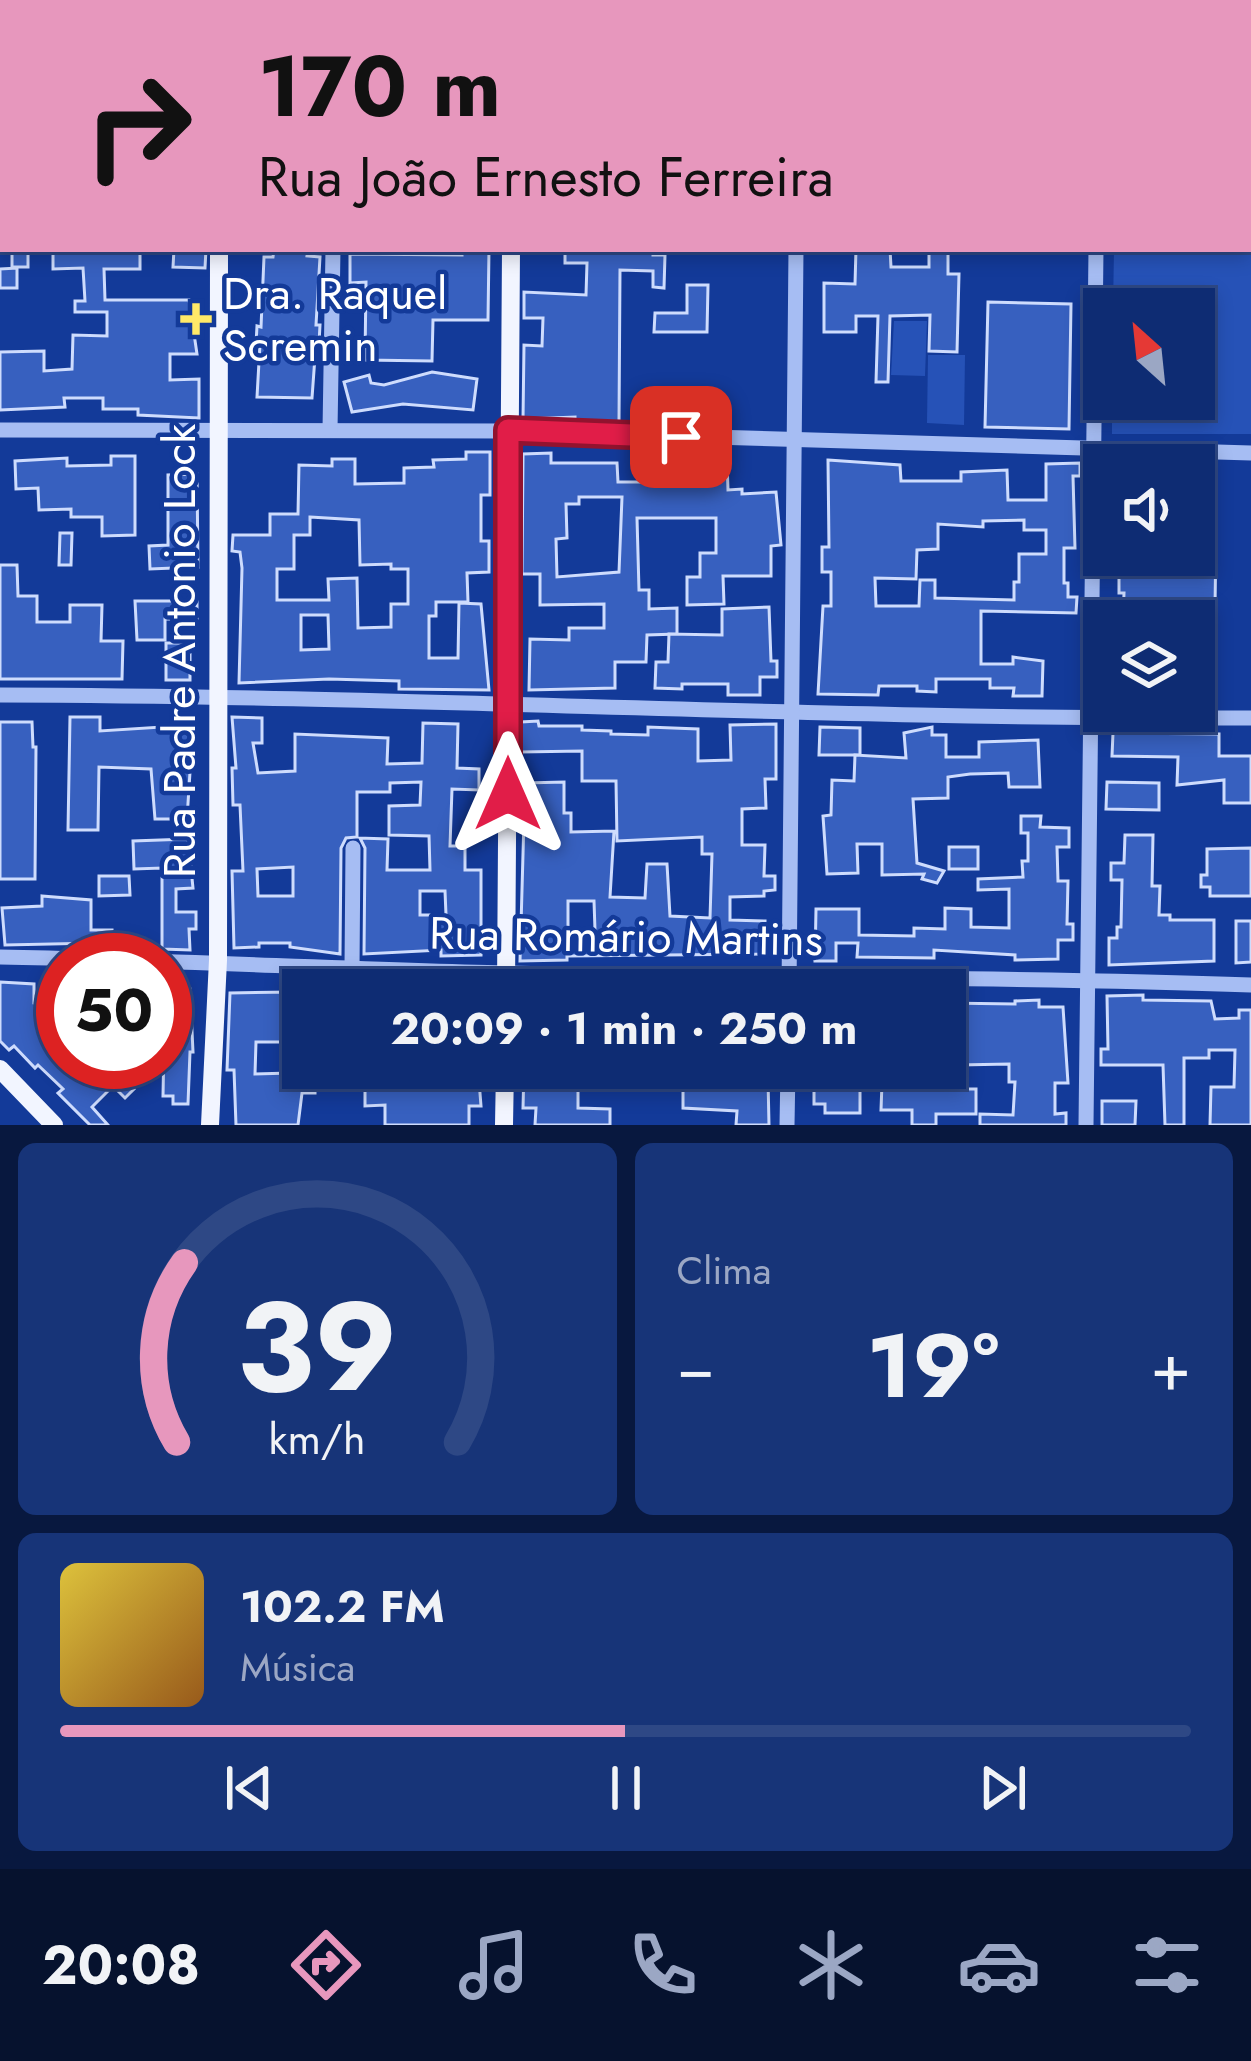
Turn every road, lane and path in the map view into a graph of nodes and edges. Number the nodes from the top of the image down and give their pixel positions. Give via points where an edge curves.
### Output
1 (220, 252) edge
2 (333, 252) edge
3 (511, 252) edge
4 (796, 252) edge
5 (1096, 252) edge
6 (218, 428) junction
7 (0, 430) edge
8 (330, 430) junction
9 (508, 430) junction
10 (795, 441) junction
11 (1094, 444) edge
12 (1083, 449) edge
13 (1215, 452) edge
14 (1251, 453) edge
15 (0, 694) edge
16 (217, 695) junction
17 (508, 704) junction
18 (792, 712) junction
19 (1083, 716) edge
20 (1215, 718) edge
21 (1251, 718) edge
22 (1090, 732) edge
23 (353, 848) dead end
24 (0, 957) edge
25 (218, 960) junction
26 (352, 966) junction
27 (383, 969) edge
28 (506, 969) edge
29 (789, 969) edge
30 (1086, 979) junction
31 (966, 980) edge
32 (1251, 985) edge
33 (0, 1069) edge
34 (505, 1089) edge
35 (788, 1089) edge
36 (54, 1125) edge
37 (210, 1125) edge
38 (504, 1125) edge
39 (787, 1125) edge
40 (1086, 1125) edge

1 - 6 main road, Rua Padre Antonio Lock
2 - 8 street
3 - 9 main road
4 - 10 street
5 - 11 street
6 - 7 street
6 - 8 street
6 - 16 main road, Rua Padre Antonio Lock
8 - 9 street
9 - 10 street
9 - 17 main road
10 - 12 street
10 - 18 street
13 - 14 street
15 - 16 street
16 - 17 street
16 - 25 main road, Rua Padre Antonio Lock
17 - 18 street
17 - 28 main road
18 - 19 street
18 - 29 street
20 - 21 street
22 - 30 street
23 - 26 street
24 - 25 street, Rua Romário Martins
25 - 26 street, Rua Romário Martins
25 - 37 main road, Rua Padre Antonio Lock
26 - 27 street, Rua Romário Martins
30 - 31 street, Rua Romário Martins
30 - 32 street, Rua Romário Martins
30 - 40 street
33 - 36 main road
34 - 38 main road
35 - 39 street

